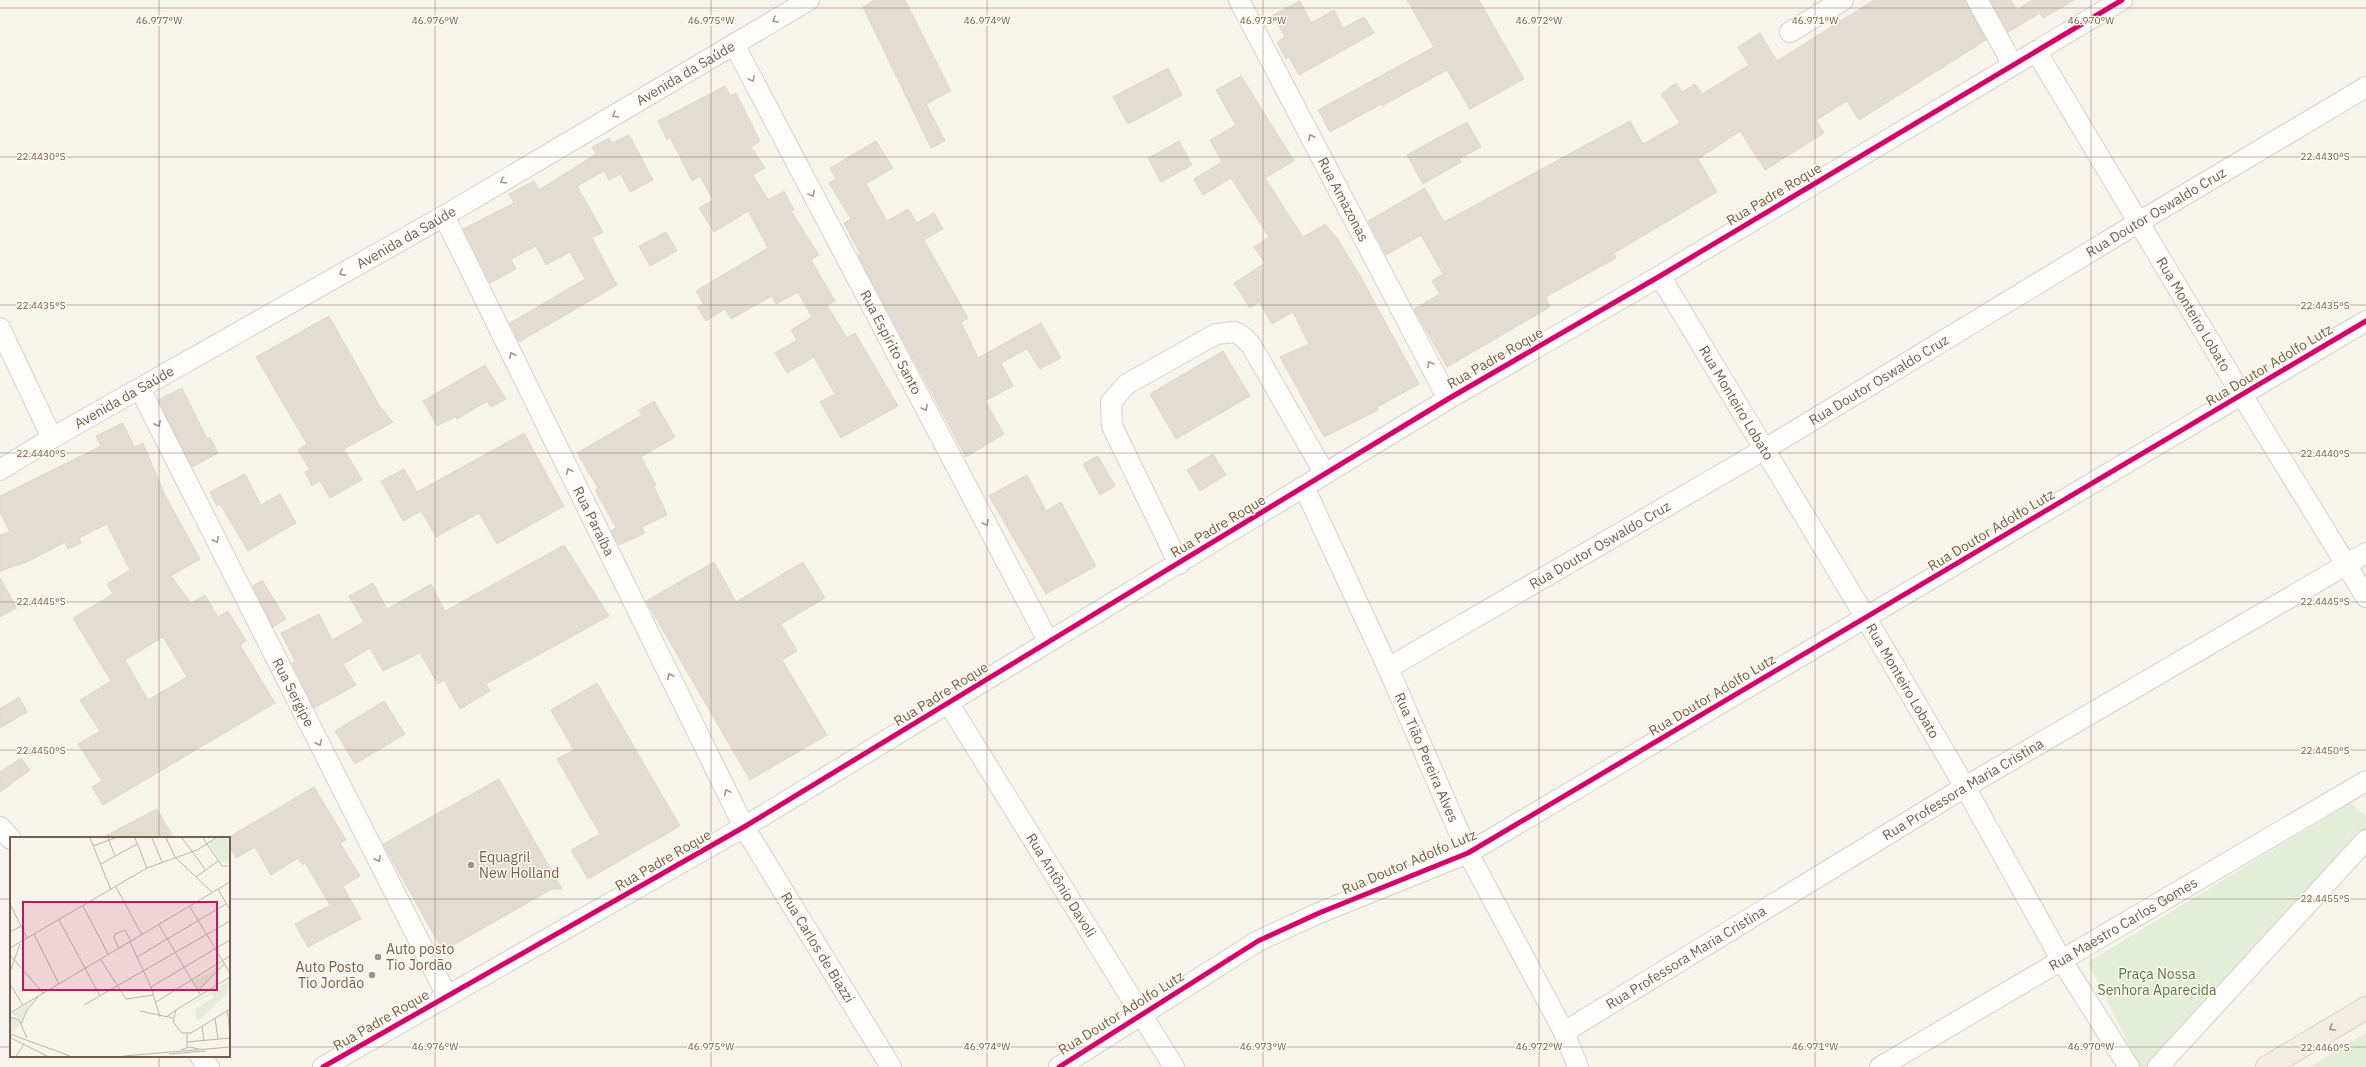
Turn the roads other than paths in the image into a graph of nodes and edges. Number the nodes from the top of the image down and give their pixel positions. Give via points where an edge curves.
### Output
1 (809, 0) edge
2 (1239, 0) edge
3 (1843, 0) edge
4 (1977, 0) edge
5 (2122, 0) edge
6 (1790, 32) dead end
7 (734, 44) junction
8 (2036, 51) junction
9 (2013, 65) junction
10 (2366, 87) edge
11 (444, 216) junction
12 (2139, 222) junction
13 (1660, 276) junction
14 (2366, 321) edge
15 (0, 328) edge
16 (140, 389) junction
17 (2242, 395) junction
18 (1448, 398) junction
19 (52, 438) junction
20 (1765, 449) junction
21 (0, 470) edge
22 (1325, 474) junction
23 (1304, 487) junction
24 (2366, 553) edge
25 (1179, 564) junction
26 (2347, 564) junction
27 (2366, 597) edge
28 (1866, 618) junction
29 (1048, 641) junction
30 (1388, 668) junction
31 (949, 704) junction
32 (2366, 781) edge
33 (1965, 787) junction
34 (0, 827) edge
35 (744, 827) junction
36 (10, 839) edge
37 (2366, 840) edge
38 (1468, 854) junction
39 (2062, 961) junction
40 (447, 996) junction
41 (2366, 1008) edge
42 (1141, 1015) junction
43 (1564, 1032) junction
44 (201, 1057) edge
45 (209, 1067) edge
46 (323, 1067) edge
47 (891, 1067) edge
48 (1058, 1067) edge
49 (1174, 1067) edge
50 (1578, 1067) edge
51 (1880, 1067) edge
52 (2129, 1067) edge
53 (2158, 1067) edge
54 (2267, 1067) edge

1 -> 7 street, Avenida da Saúde
18 -> 2 street, Rua Amazonas
3 - 6 street
4 - 9 street
5 - 8 street, Rua Padre Roque
7 -> 11 street, Avenida da Saúde
7 -> 29 street, Rua Espírito Santo
8 - 9 street, Rua Padre Roque
8 - 12 street, Rua Monteiro Lobato
9 - 13 street, Rua Padre Roque
10 - 12 street, Rua Doutor Oswaldo Cruz
11 -> 16 street, Avenida da Saúde
35 -> 11 street, Rua Paraíba
12 - 17 street, Rua Monteiro Lobato
12 - 20 street, Rua Doutor Oswaldo Cruz
13 - 18 street, Rua Padre Roque
13 - 20 street, Rua Monteiro Lobato
14 - 17 street, Rua Doutor Adolfo Lutz
15 - 19 street
16 - 19 street, Avenida da Saúde
16 -> 40 street, Rua Sergipe
17 - 26 street, Rua Monteiro Lobato
17 - 28 street, Rua Doutor Adolfo Lutz
18 - 22 street, Rua Padre Roque
19 - 21 street, Avenida da Saúde
20 - 28 street, Rua Monteiro Lobato
20 - 30 street, Rua Doutor Oswaldo Cruz
22 - 23 street, Rua Padre Roque
22 - 25 street via 1251,345 1235,332 1216,334 1127,384 1111,402 1112,426
23 - 25 street, Rua Padre Roque
23 - 30 street, Rua Tião Pereira Alves
24 - 26 street, Rua Professora Maria Cristina
25 - 29 street, Rua Padre Roque
26 - 27 street, Rua Monteiro Lobato
26 - 33 street, Rua Professora Maria Cristina
28 - 33 street, Rua Monteiro Lobato
28 - 38 street, Rua Doutor Adolfo Lutz
29 - 31 street, Rua Padre Roque
30 - 38 street, Rua Tião Pereira Alves
31 - 35 street, Rua Padre Roque
31 - 42 street, Rua Antônio Davoli
32 - 39 street, Rua Maestro Carlos Gomes
33 - 39 street, Rua Monteiro Lobato
33 - 43 street, Rua Professora Maria Cristina
34 - 36 street
35 - 40 street, Rua Padre Roque
35 - 47 street, Rua Carlos de Biazzi
37 - 53 street
38 - 42 street, Rua Doutor Adolfo Lutz via 1319,913 1258,941
38 - 43 street, Rua Tião Pereira Alves
39 - 51 street, Rua Maestro Carlos Gomes
39 - 52 street, Rua Monteiro Lobato
40 - 46 street, Rua Padre Roque
41 -> 54 main road
42 - 48 street, Rua Doutor Adolfo Lutz
42 - 49 street, Rua Antônio Davoli
43 - 50 street, Rua Tião Pereira Alves
44 - 45 street

